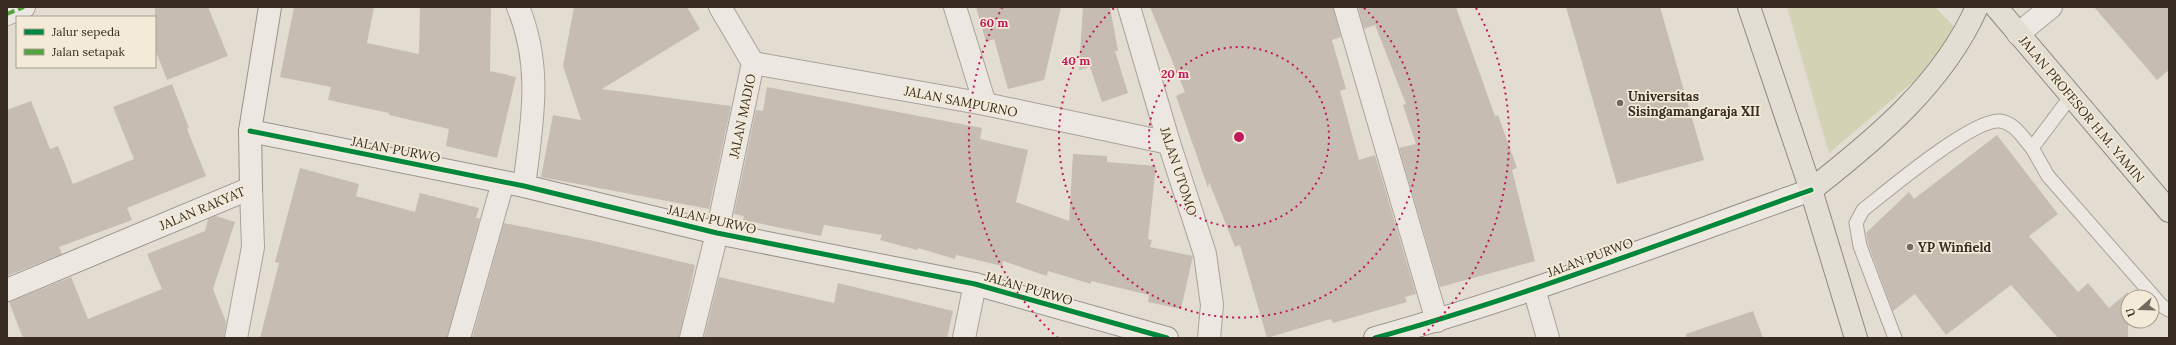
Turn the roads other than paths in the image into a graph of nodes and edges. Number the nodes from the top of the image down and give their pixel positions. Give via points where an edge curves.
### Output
1 (24, 7) edge
2 (270, 7) edge
3 (518, 7) edge
4 (720, 7) edge
5 (955, 7) edge
6 (1129, 7) edge
7 (1345, 7) edge
8 (1749, 7) edge
9 (1977, 7) edge
10 (1996, 7) edge
11 (2051, 7) edge
12 (7, 14) edge
13 (2018, 34) junction
14 (753, 63) junction
15 (2071, 96) junction
16 (985, 104) junction
17 (250, 131) junction
18 (1169, 143) junction
19 (2032, 148) junction
20 (502, 182) junction
21 (524, 186) junction
22 (251, 188) junction
23 (1811, 190) junction
24 (2169, 211) edge
25 (717, 233) junction
26 (975, 284) junction
27 (1534, 288) junction
28 (7, 290) edge
29 (2169, 310) edge
30 (1437, 321) junction
31 (236, 338) edge
32 (459, 338) edge
33 (691, 338) edge
34 (964, 338) edge
35 (1167, 338) edge
36 (1209, 338) edge
37 (1375, 338) edge
38 (1548, 338) edge
39 (1856, 338) edge
40 (1895, 338) edge

1 - 12 street
2 - 17 street, JALAN RAKYAT
3 - 21 street via 529,42 535,84
4 - 14 street, JALAN MADIO
5 - 16 street
6 - 18 street, JALAN UTOMO
7 - 30 street
8 - 23 main road
9 - 23 main road via 1966,32 1944,64 1909,105 1864,149
10 - 13 main road, JALAN PROFESOR H.M. YAMIN
11 - 13 street
13 - 15 main road, JALAN PROFESOR H.M. YAMIN
14 - 16 street, JALAN SAMPURNO
14 - 25 street, JALAN MADIO
15 - 19 lane
15 - 24 main road, JALAN PROFESOR H.M. YAMIN
16 - 18 street, JALAN SAMPURNO
17 - 20 street, JALAN PURWO
17 - 22 street, JALAN RAKYAT
18 - 36 street, JALAN UTOMO via 1206,254 1212,305
19 - 29 lane via 2048,176 2162,306
19 - 40 lane via 2011,124 1999,121 1983,124 1949,144 1863,210 1856,223 1860,246
20 - 21 street, JALAN PURWO
20 - 32 street
21 - 25 street, JALAN PURWO
22 - 28 street, JALAN RAKYAT
22 - 31 street via 253,248
23 - 27 street, JALAN PURWO
23 - 39 main road
25 - 26 street, JALAN PURWO
25 - 33 street, JALAN MADIO
26 - 34 street
26 - 35 street, JALAN PURWO
27 - 30 street, JALAN PURWO
27 - 38 street
30 - 37 street, JALAN PURWO

